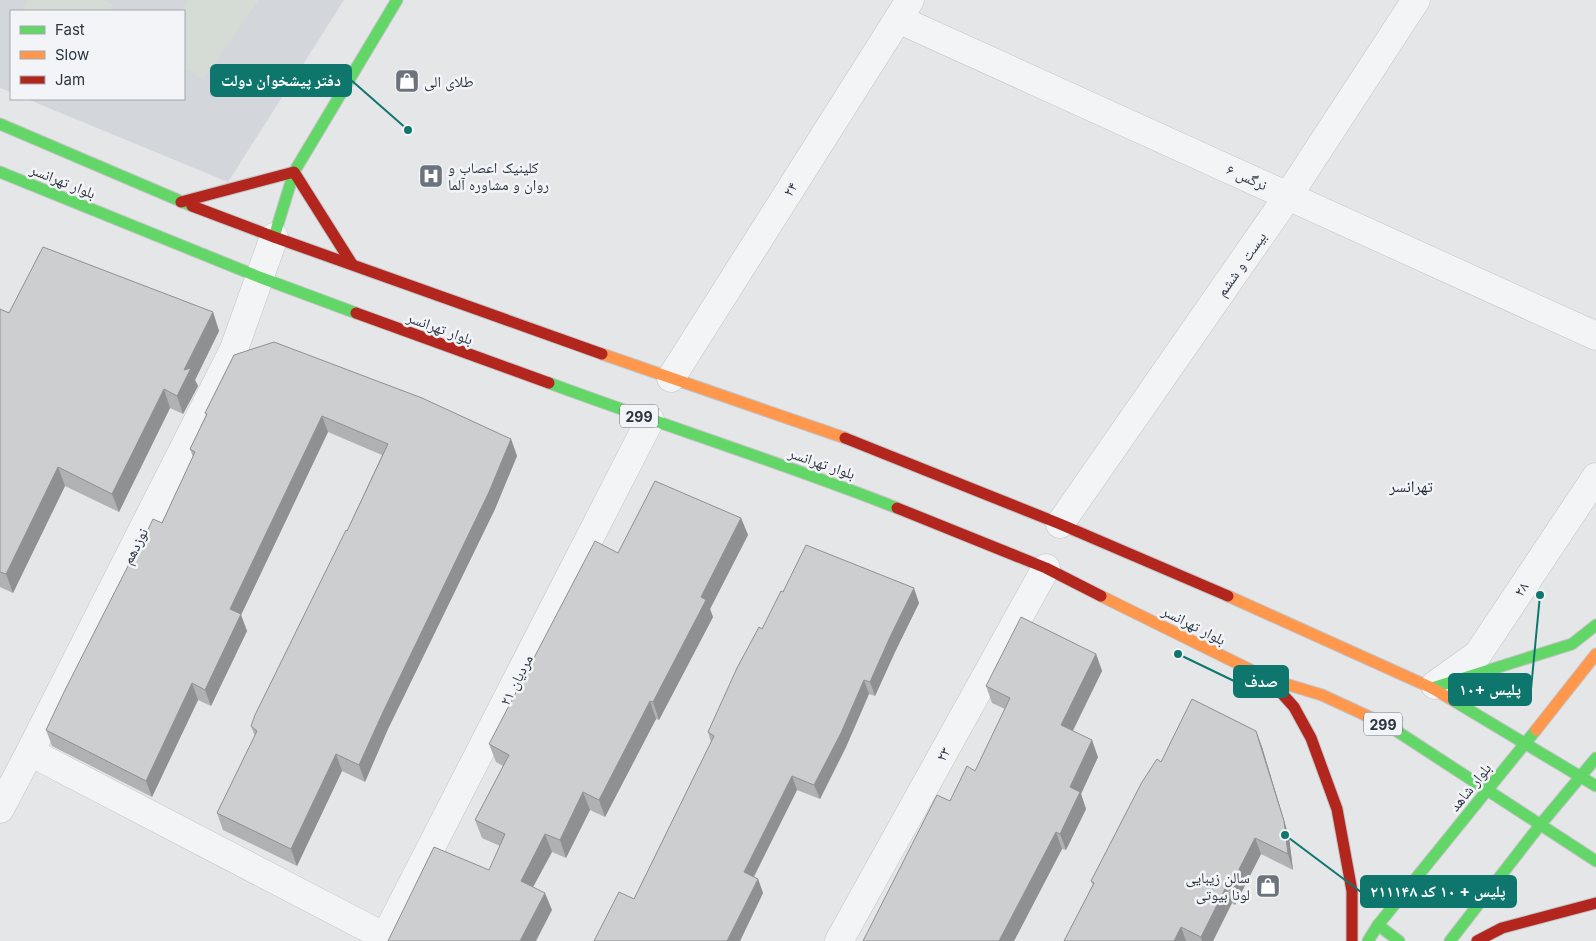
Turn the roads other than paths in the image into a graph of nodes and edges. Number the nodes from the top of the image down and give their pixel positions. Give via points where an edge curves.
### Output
1 (397, 0) edge
2 (1416, 0) edge
3 (904, 9) edge
4 (0, 124) edge
5 (0, 172) edge
6 (294, 172) junction
7 (1288, 196) junction
8 (181, 202) junction
9 (225, 218) junction
10 (274, 237) junction
11 (245, 238) dead end
12 (315, 251) junction
13 (234, 255) dead end
14 (209, 257) junction
15 (294, 257) dead end
16 (352, 264) junction
17 (289, 276) dead end
18 (258, 277) junction
19 (302, 293) junction
20 (1596, 336) edge
21 (671, 378) junction
22 (650, 420) junction
23 (1596, 476) edge
24 (1060, 524) junction
25 (1046, 568) junction
26 (1596, 625) edge
27 (1596, 654) edge
28 (1269, 679) junction
29 (1432, 688) junction
30 (1526, 743) junction
31 (30, 752) junction
32 (1596, 758) edge
33 (1581, 776) junction
34 (1596, 786) edge
35 (1487, 789) junction
36 (1, 806) edge
37 (1540, 824) junction
38 (1596, 861) edge
39 (1596, 902) edge
40 (1378, 925) junction
41 (384, 939) edge
42 (839, 941) edge
43 (1352, 941) edge
44 (1368, 941) edge
45 (1399, 941) edge
46 (1450, 941) edge
47 (1477, 941) edge

1 - 6 main road
2 - 7 street, بیست و ششم
3 - 7 street, نرگس ۶
3 - 21 street, ۲۴
4 - 8 main road, بلوار تهرانسر
5 - 14 main road, بلوار تهرانسر / 299
6 - 8 main road
6 - 10 main road
6 - 16 main road
7 - 20 street, نرگس ۶
7 - 24 street, بیست و ششم
8 - 9 main road, بلوار تهرانسر
9 - 10 main road, بلوار تهرانسر
9 - 11 main road
10 - 12 main road, بلوار تهرانسر
10 - 18 street, نوزدهم
12 - 15 main road
12 - 16 main road, بلوار تهرانسر
13 - 14 main road via 229,258
14 - 18 main road, بلوار تهرانسر / 299
16 - 21 main road, بلوار تهرانسر
17 - 19 main road
18 - 19 main road, بلوار تهرانسر / 299
18 - 31 street, نوزدهم via 234,349
19 - 22 main road, بلوار تهرانسر / 299
21 - 24 main road, بلوار تهرانسر via 854,441
22 - 25 main road, بلوار تهرانسر / 299 via 841,486
22 - 41 street, ۲۱ مردیان
23 - 29 street, ۲۸ via 1478,654
24 - 29 main road, بلوار تهرانسر
25 - 28 main road, بلوار تهرانسر / 299
25 - 42 street, ۲۳
26 - 29 main road via 1572,644
27 - 30 main road, بلوار شاهد
28 - 35 main road, بلوار تهرانسر / 299 via 1322,695 1392,728
28 - 43 main road via 1294,707 1311,738 1337,810 1352,891
29 - 30 main road, بلوار تهرانسر
30 - 33 main road, بلوار تهرانسر
30 - 35 main road, بلوار شاهد
31 - 36 street, نوزدهم
31 - 41 street
32 - 33 main road
33 - 34 main road, بلوار تهرانسر
33 - 37 main road
35 - 37 main road, بلوار تهرانسر / 299
35 - 40 main road, بلوار شاهد
37 - 38 main road, بلوار تهرانسر / 299
37 - 46 main road
39 - 47 main road via 1502,928
40 - 44 main road, بلوار شاهد
40 - 45 main road

